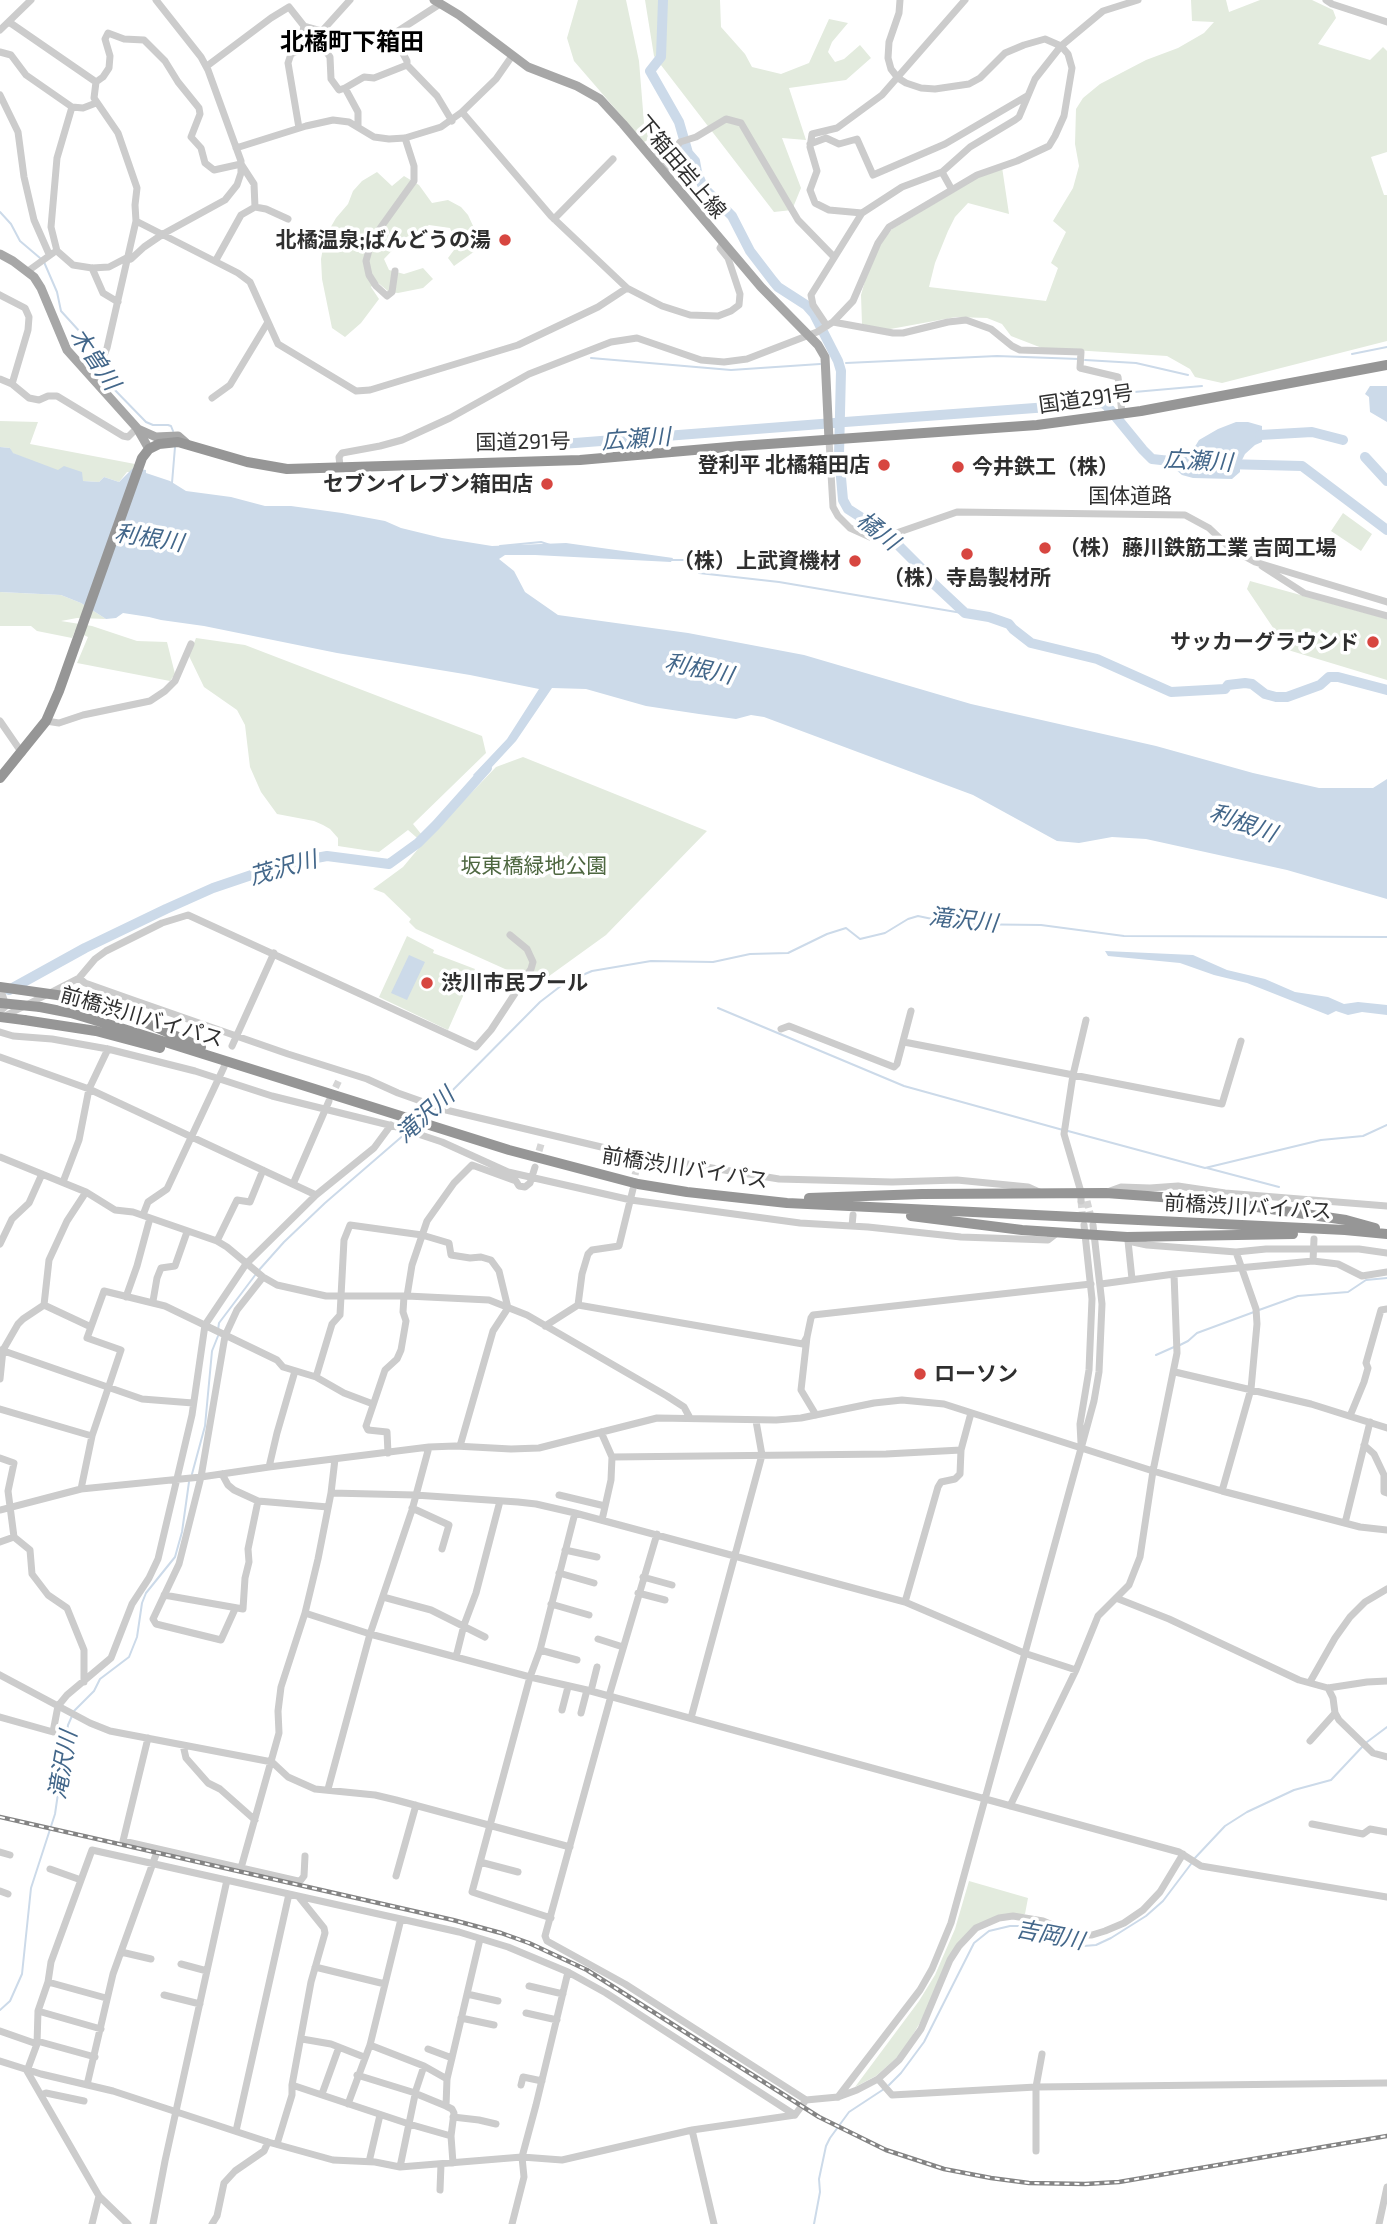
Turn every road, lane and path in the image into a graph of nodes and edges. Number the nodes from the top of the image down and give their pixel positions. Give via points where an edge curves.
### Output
1 (31, 0) edge
2 (156, 0) edge
3 (350, 0) edge
4 (900, 0) edge
5 (965, 0) edge
6 (1138, 0) edge
7 (1326, 0) edge
8 (437, 2) edge
9 (9, 22) junction
10 (1387, 22) edge
11 (304, 26) junction
12 (0, 30) edge
13 (1061, 46) junction
14 (299, 50) junction
15 (0, 52) edge
16 (512, 56) junction
17 (407, 65) junction
18 (206, 66) junction
19 (898, 78) junction
20 (96, 82) junction
21 (345, 88) junction
22 (0, 95) edge
23 (1028, 96) junction
24 (96, 103) junction
25 (72, 107) junction
26 (463, 112) junction
27 (452, 121) junction
28 (358, 126) junction
29 (299, 128) junction
30 (405, 138) junction
31 (810, 144) junction
32 (236, 148) junction
33 (613, 159) dead end
34 (241, 164) junction
35 (942, 172) junction
36 (666, 175) junction
37 (952, 190) junction
38 (256, 207) junction
39 (862, 213) junction
40 (288, 219) dead end
41 (554, 219) junction
42 (136, 221) junction
43 (163, 234) junction
44 (723, 243) junction
45 (0, 254) edge
46 (51, 254) junction
47 (834, 257) junction
48 (129, 259) junction
49 (216, 260) junction
50 (92, 268) junction
51 (27, 271) junction
52 (394, 271) dead end
53 (626, 288) junction
54 (0, 295) edge
55 (118, 303) junction
56 (268, 322) junction
57 (828, 325) junction
58 (813, 333) junction
59 (1387, 366) edge
60 (96, 376) junction
61 (0, 379) edge
62 (12, 384) junction
63 (212, 398) dead end
64 (1117, 414) junction
65 (137, 428) junction
66 (831, 437) junction
67 (177, 440) junction
68 (149, 449) junction
69 (340, 466) junction
70 (1255, 562) junction
71 (1387, 602) edge
72 (1387, 617) edge
73 (191, 644) dead end
74 (0, 721) edge
75 (46, 721) junction
76 (22, 752) junction
77 (0, 777) edge
78 (510, 935) dead end
79 (274, 953) junction
80 (79, 978) junction
81 (0, 987) edge
82 (0, 1003) edge
83 (911, 1010) dead end
84 (0, 1011) edge
85 (0, 1018) edge
86 (1086, 1020) dead end
87 (782, 1029) dead end
88 (0, 1032) edge
89 (236, 1036) junction
90 (1241, 1041) dead end
91 (904, 1042) junction
92 (232, 1046) dead end
93 (108, 1049) junction
94 (204, 1055) junction
95 (0, 1057) edge
96 (223, 1067) dead end
97 (248, 1068) junction
98 (1073, 1074) junction
99 (218, 1079) junction
100 (89, 1089) junction
101 (329, 1101) tunnel mouth
102 (326, 1110) junction
103 (397, 1123) junction
104 (545, 1132) junction
105 (191, 1135) junction
106 (542, 1142) tunnel mouth
107 (0, 1157) edge
108 (535, 1167) tunnel mouth
109 (263, 1170) junction
110 (42, 1174) junction
111 (532, 1177) junction
112 (855, 1181) junction
113 (63, 1182) junction
114 (293, 1184) junction
115 (633, 1189) tunnel mouth
116 (854, 1191) dead end
117 (86, 1192) junction
118 (1041, 1192) junction
119 (1107, 1193) junction
120 (316, 1195) junction
121 (736, 1198) junction
122 (1083, 1198) junction
123 (631, 1200) junction
124 (787, 1203) junction
125 (1387, 1206) edge
126 (853, 1215) dead end
127 (146, 1217) junction
128 (852, 1226) junction
129 (1089, 1230) junction
130 (1345, 1230) junction
131 (187, 1231) junction
132 (1057, 1232) junction
133 (1387, 1232) edge
134 (422, 1235) junction
135 (1128, 1239) junction
136 (1314, 1239) dead end
137 (217, 1241) junction
138 (0, 1244) edge
139 (1313, 1249) junction
140 (1236, 1252) junction
141 (1387, 1253) edge
142 (1313, 1261) junction
143 (248, 1266) junction
144 (1240, 1268) junction
145 (1387, 1272) edge
146 (1174, 1274) junction
147 (262, 1276) junction
148 (1132, 1279) junction
149 (1091, 1284) junction
150 (1101, 1284) junction
151 (342, 1296) junction
152 (406, 1296) junction
153 (126, 1297) junction
154 (153, 1301) junction
155 (44, 1305) junction
156 (578, 1305) junction
157 (508, 1308) junction
158 (1387, 1309) edge
159 (205, 1325) junction
160 (545, 1326) junction
161 (91, 1327) junction
162 (224, 1335) junction
163 (807, 1337) junction
164 (2, 1350) edge
165 (295, 1371) junction
166 (1175, 1372) junction
167 (316, 1377) junction
168 (0, 1379) edge
169 (107, 1388) junction
170 (1251, 1389) junction
171 (193, 1403) junction
172 (373, 1404) junction
173 (0, 1409) edge
174 (971, 1413) junction
175 (816, 1415) junction
176 (1350, 1416) junction
177 (690, 1418) junction
178 (756, 1421) junction
179 (1370, 1422) junction
180 (1387, 1428) edge
181 (601, 1432) junction
182 (92, 1436) junction
183 (1364, 1445) junction
184 (460, 1446) junction
185 (429, 1447) junction
186 (1082, 1447) junction
187 (961, 1450) junction
188 (388, 1452) junction
189 (762, 1455) junction
190 (612, 1457) junction
191 (0, 1458) edge
192 (335, 1459) junction
193 (270, 1466) junction
194 (1153, 1471) junction
195 (222, 1474) junction
196 (201, 1477) junction
197 (177, 1478) junction
198 (81, 1489) junction
199 (1222, 1491) junction
200 (331, 1493) junction
201 (1387, 1493) edge
202 (415, 1495) junction
203 (559, 1495) dead end
204 (258, 1501) junction
205 (500, 1501) junction
206 (605, 1506) junction
207 (328, 1507) junction
208 (9, 1508) junction
209 (412, 1508) junction
210 (0, 1510) edge
211 (575, 1513) junction
212 (602, 1520) junction
213 (1345, 1523) junction
214 (1387, 1530) edge
215 (657, 1534) junction
216 (13, 1538) junction
217 (0, 1542) edge
218 (442, 1549) dead end
219 (565, 1550) junction
220 (597, 1557) dead end
221 (733, 1557) junction
222 (559, 1573) junction
223 (643, 1577) junction
224 (594, 1583) dead end
225 (672, 1585) dead end
226 (1387, 1589) edge
227 (638, 1593) junction
228 (164, 1595) junction
229 (383, 1597) junction
230 (1116, 1598) junction
231 (665, 1600) dead end
232 (905, 1602) junction
233 (551, 1604) junction
234 (235, 1609) junction
235 (305, 1613) junction
236 (589, 1615) dead end
237 (464, 1625) junction
238 (370, 1634) junction
239 (485, 1637) dead end
240 (598, 1639) dead end
241 (623, 1647) junction
242 (540, 1650) junction
243 (1024, 1653) junction
244 (456, 1657) junction
245 (577, 1660) dead end
246 (597, 1668) dead end
247 (1076, 1670) junction
248 (0, 1675) edge
249 (530, 1677) junction
250 (1387, 1681) edge
251 (84, 1682) junction
252 (1310, 1682) junction
253 (568, 1687) junction
254 (1328, 1688) junction
255 (589, 1690) junction
256 (610, 1696) junction
257 (58, 1706) junction
258 (562, 1710) dead end
259 (581, 1713) dead end
260 (1335, 1713) junction
261 (0, 1717) edge
262 (691, 1718) junction
263 (148, 1738) junction
264 (1310, 1741) dead end
265 (183, 1745) junction
266 (1387, 1757) edge
267 (272, 1762) junction
268 (328, 1789) junction
269 (985, 1800) junction
270 (416, 1805) junction
271 (1010, 1807) junction
272 (255, 1820) junction
273 (1312, 1824) dead end
274 (490, 1826) junction
275 (1387, 1832) edge
276 (570, 1847) junction
277 (158, 1849) junction
278 (0, 1852) edge
279 (10, 1855) dead end
280 (1186, 1855) junction
281 (304, 1856) dead end
282 (480, 1862) junction
283 (154, 1865) junction
284 (241, 1868) junction
285 (51, 1869) dead end
286 (518, 1872) dead end
287 (396, 1876) dead end
288 (81, 1881) junction
289 (227, 1881) junction
290 (0, 1891) edge
291 (8, 1894) dead end
292 (289, 1894) junction
293 (299, 1897) junction
294 (1387, 1897) edge
295 (551, 1918) junction
296 (401, 1919) junction
297 (480, 1939) junction
298 (121, 1952) junction
299 (151, 1959) dead end
300 (181, 1964) dead end
301 (315, 1968) junction
302 (207, 1971) junction
303 (568, 1972) junction
304 (48, 1982) junction
305 (385, 1984) junction
306 (529, 1986) dead end
307 (467, 1994) junction
308 (563, 1994) junction
309 (164, 1996) dead end
310 (106, 1998) junction
311 (498, 2001) dead end
312 (200, 2004) junction
313 (38, 2011) junction
314 (526, 2013) dead end
315 (461, 2018) junction
316 (557, 2020) junction
317 (494, 2025) dead end
318 (101, 2029) junction
319 (0, 2031) edge
320 (302, 2039) junction
321 (37, 2043) junction
322 (370, 2045) junction
323 (339, 2047) junction
324 (428, 2049) dead end
325 (1042, 2054) dead end
326 (95, 2057) junction
327 (364, 2057) junction
328 (452, 2058) junction
329 (0, 2061) edge
330 (424, 2066) junction
331 (27, 2071) junction
332 (357, 2075) junction
333 (447, 2079) junction
334 (542, 2081) junction
335 (880, 2082) junction
336 (1386, 2083) edge
337 (87, 2085) junction
338 (292, 2085) junction
339 (521, 2085) dead end
340 (1035, 2088) junction
341 (322, 2094) junction
342 (41, 2095) junction
343 (416, 2095) junction
344 (838, 2097) junction
345 (806, 2100) junction
346 (84, 2101) dead end
347 (348, 2104) junction
348 (446, 2106) junction
349 (177, 2111) junction
350 (380, 2115) junction
351 (795, 2115) junction
352 (453, 2117) junction
353 (409, 2124) junction
354 (495, 2124) dead end
355 (692, 2130) junction
356 (236, 2131) junction
357 (451, 2136) junction
358 (268, 2141) junction
359 (277, 2144) junction
360 (1036, 2151) dead end
361 (522, 2157) junction
362 (369, 2162) junction
363 (441, 2164) junction
364 (453, 2164) junction
365 (400, 2167) junction
366 (1387, 2187) edge
367 (440, 2190) dead end
368 (99, 2196) junction
369 (117, 2213) junction
370 (92, 2224) edge
371 (114, 2224) edge
372 (128, 2224) edge
373 (153, 2224) edge
374 (212, 2224) edge
375 (512, 2224) edge
376 (714, 2224) edge
377 (1379, 2224) edge

1 - 9 street
2 - 18 street
3 - 11 street via 322,31
4 - 19 street via 888,52
5 - 19 street
6 - 13 street via 1103,11
7 - 10 street
8 - 16 main road, 下箱田岩上線
8 - 17 street via 395,33
9 - 12 street
9 - 20 street
11 - 14 street
11 - 18 street via 289,7
13 - 19 street via 1045,39 1017,47 1005,52 980,78 960,87 920,88
13 - 23 street via 1035,79
13 - 37 street via 1071,62 1069,89 1064,116 1049,146
14 - 21 street via 325,50 331,79 339,90
14 - 29 street via 290,54 288,62
15 - 25 street via 11,55 26,75
16 - 26 street
16 - 36 main road, 下箱田岩上線 via 600,99
17 - 21 street via 374,78 364,77
17 - 27 street via 437,96
18 - 32 street
19 - 31 street via 846,123 812,134
20 - 24 street
20 - 34 street via 109,68 104,39 108,33 144,40 199,108 191,136 205,163 214,170
21 - 28 street via 358,112
22 - 46 street via 18,132 34,220
23 - 31 street via 945,144 873,175 857,139 839,144 826,138
23 - 35 street via 1015,120 970,147
24 - 25 street
24 - 42 street via 118,133 137,188
25 - 46 street via 57,158
26 - 27 street
26 - 41 street
27 - 30 street
28 - 29 street via 340,120
28 - 30 street via 374,137
29 - 32 street
30 - 52 street via 414,181 376,234 366,261 369,275 387,296 392,292
31 - 39 street via 817,171 810,186 815,203 829,210
32 - 34 street
33 - 41 street
34 - 38 street via 254,184
34 - 43 street via 237,185 225,200
35 - 37 street
35 - 39 street via 902,187
36 - 44 main road, 下箱田岩上線
36 - 47 street via 668,168 654,146 673,152 680,142 696,138 726,119 741,123 798,220
37 - 57 street via 883,234 858,292
38 - 40 street
38 - 49 street via 241,215
39 - 47 street
41 - 53 street
42 - 43 street
42 - 48 street
43 - 48 street
43 - 49 street
44 - 53 street via 720,248 740,294 739,305 731,311 718,316 690,315
44 - 58 main road, 下箱田岩上線 via 761,287
45 - 51 main road
46 - 50 street
46 - 51 street
47 - 57 street via 811,300
48 - 50 street
48 - 55 street
49 - 56 street via 250,282
50 - 55 street via 103,293
51 - 60 main road via 41,288 66,350
53 - 56 street via 598,307 518,345 363,391 278,344
54 - 62 street via 21,306 29,317
55 - 60 street
56 - 63 street via 230,384
57 - 58 street
57 - 64 street via 893,334 966,320 991,329 1020,350 1081,354 1080,368 1118,377
58 - 66 main road, 下箱田岩上線 via 825,357
58 - 69 street via 747,359 724,362 701,360 637,338 611,342 529,374 402,440 342,453
59 - 64 highway, 国道291号
60 - 65 main road
61 - 62 street
62 - 65 street via 29,398 57,396 123,436
64 - 66 highway, 国道291号 via 1037,425
65 - 67 main road
65 - 68 main road
66 - 69 highway, 国道291号 via 580,460
66 - 70 street, 国体道路 via 833,507 860,534 882,538 957,512 1172,513 1196,520
67 - 68 highway
67 - 69 highway, 国道291号 via 287,469
68 - 75 highway
70 - 71 street, 国体道路
70 - 72 street via 1304,593
73 - 75 street via 175,681 150,701 59,723
74 - 76 street
75 - 76 highway
76 - 77 highway
78 - 79 street via 527,949 531,969 476,1047
79 - 80 street via 188,915 106,951
79 - 89 street
80 - 85 street
80 - 89 street
81 - 84 street via 6,1006
81 - 97 highway, bridge via 90,1002
82 - 94 highway, 前橋渋川バイパス, bridge via 84,1017
83 - 91 street
85 - 94 highway, bridge via 96,1031 183,1054
86 - 98 street
87 - 91 street via 789,1026 894,1067
88 - 93 street
89 - 92 street
89 - 104 street via 446,1110
90 - 98 street via 1222,1104
91 - 98 street
93 - 99 street
93 - 100 street
94 - 97 highway, 前橋渋川バイパス
95 - 100 street
96 - 99 street
97 - 103 highway, 前橋渋川バイパス
98 - 122 street via 1065,1134
99 - 102 street
99 - 105 street
100 - 105 street
100 - 113 street via 79,1140
101 - 102 street
102 - 103 street
102 - 114 street
103 - 111 street via 508,1172
103 - 120 street
103 - 121 highway, 前橋渋川バイパス via 430,1125 638,1184
104 - 106 street
104 - 112 street via 638,1161 779,1179
105 - 109 street
105 - 127 street via 167,1189 148,1202
107 - 110 street
108 - 111 street
109 - 114 street
109 - 137 street via 250,1202 237,1200
110 - 113 street
110 - 138 street via 29,1203 12,1219
111 - 123 street
111 - 134 street via 522,1187 472,1165 454,1183
112 - 116 street
112 - 118 street via 957,1180 1028,1186
113 - 117 street
114 - 120 street
115 - 123 street
117 - 127 street via 115,1210
117 - 155 street via 49,1260
118 - 121 highway
118 - 122 highway
119 - 122 highway
119 - 125 street via 1121,1187 1178,1186 1317,1204
119 - 133 highway via 1228,1203 1346,1220
120 - 143 street
121 - 124 highway, 前橋渋川バイパス
123 - 128 street
123 - 156 street via 619,1246 588,1254
124 - 130 highway, 前橋渋川バイパス
124 - 132 highway via 808,1209
126 - 128 street
127 - 131 street
127 - 153 street
128 - 132 street via 1048,1240
129 - 132 highway
129 - 135 highway
129 - 149 street
129 - 150 street
130 - 133 highway, 前橋渋川バイパス
130 - 135 highway
131 - 137 street
131 - 154 street via 175,1266 161,1268
134 - 151 street via 350,1225 344,1240
134 - 152 street
134 - 157 street via 449,1243 451,1255 491,1260 499,1270
135 - 140 street via 1147,1245
135 - 148 street
136 - 139 street
137 - 143 street
139 - 140 street
139 - 141 street
139 - 142 street
140 - 144 street
142 - 144 street
142 - 145 street via 1338,1264 1362,1276
143 - 147 street
143 - 159 street
144 - 146 street
144 - 170 street via 1256,1310
146 - 148 street
146 - 166 street
147 - 151 street via 277,1285
147 - 162 street
148 - 150 street
149 - 163 street via 813,1315
149 - 186 street
150 - 186 street via 1099,1372
151 - 152 street
151 - 167 street via 340,1315 332,1324
152 - 157 street via 489,1300
152 - 172 street via 401,1350 385,1370
153 - 154 street
153 - 161 street via 104,1292
154 - 159 street
155 - 161 street
155 - 164 street via 18,1324
156 - 160 street
156 - 163 street via 803,1344
157 - 160 street
157 - 184 street via 493,1331
158 - 176 street via 1381,1310 1364,1382
159 - 162 street
159 - 171 street
160 - 177 street via 667,1396 684,1407
161 - 169 street via 87,1338 121,1350
162 - 165 street
162 - 196 street
163 - 175 street via 801,1390
164 - 168 street
164 - 169 street
165 - 167 street
165 - 193 street
166 - 170 street
166 - 194 street
167 - 172 street
169 - 171 street via 142,1399
169 - 182 street
170 - 176 street
170 - 199 street
171 - 197 street
172 - 188 street via 366,1426 387,1432
173 - 182 street
174 - 175 street via 944,1404 902,1400
174 - 186 street
174 - 187 street
175 - 178 street
176 - 179 street
177 - 178 street
177 - 181 street via 657,1418
178 - 189 street
179 - 180 street
179 - 183 street
181 - 184 street via 538,1448
181 - 190 street
182 - 198 street
183 - 201 street via 1374,1454
183 - 213 street
184 - 185 street
185 - 188 street
185 - 202 street
186 - 194 street
186 - 243 street
187 - 189 street
187 - 232 street via 958,1477 938,1487
188 - 192 street
189 - 190 street
189 - 221 street
190 - 206 street
191 - 208 street via 14,1463
192 - 193 street
192 - 200 street
193 - 195 street
194 - 199 street
194 - 230 street via 1140,1557 1129,1585
195 - 196 street
195 - 204 street via 234,1490
196 - 197 street
196 - 228 street via 179,1564
197 - 198 street
197 - 251 street via 158,1559 132,1604 111,1658
198 - 208 street
199 - 213 street
200 - 202 street
200 - 207 street
202 - 205 street
202 - 209 street
203 - 206 street
204 - 207 street
204 - 234 street via 243,1609
205 - 211 street
205 - 237 street
206 - 212 street
207 - 235 street
208 - 210 street
208 - 216 street
209 - 218 street via 449,1525
209 - 229 street
211 - 212 street
211 - 219 street
212 - 215 street
213 - 214 street
215 - 221 street
215 - 223 street
216 - 217 street
216 - 251 street via 30,1550 32,1574 48,1595 67,1608 84,1650
219 - 220 street
219 - 222 street
221 - 232 street
221 - 262 street
222 - 224 street
222 - 233 street
223 - 225 street
223 - 227 street
226 - 252 street via 1350,1617
227 - 231 street
227 - 241 street
228 - 234 street
228 - 234 street via 153,1619 156,1624 221,1640
229 - 237 street
229 - 238 street
230 - 247 street via 1098,1616
230 - 252 street
232 - 243 street
233 - 236 street
233 - 242 street
235 - 238 street
235 - 267 street via 281,1687
237 - 239 street
237 - 244 street
238 - 244 street
238 - 268 street
240 - 241 street
241 - 256 street
242 - 245 street
242 - 249 street
243 - 247 street
243 - 269 street
244 - 249 street
246 - 255 street
247 - 271 street
248 - 257 street
249 - 253 street
249 - 274 street
250 - 254 street
251 - 257 street
252 - 254 street
253 - 255 street
253 - 258 street
254 - 260 street
255 - 256 street
255 - 259 street
256 - 262 street
256 - 276 street
257 - 261 street via 53,1732
257 - 263 street via 102,1729
260 - 264 street
260 - 266 street via 1373,1753
262 - 269 street
263 - 265 street
263 - 277 street via 124,1840
265 - 267 street
265 - 272 street via 186,1758 208,1783
267 - 268 street via 298,1783
267 - 272 street
268 - 270 street
269 - 271 street
269 - 344 street via 951,1923 932,1969
270 - 274 street
270 - 287 street
271 - 280 street
272 - 284 street
273 - 275 street via 1363,1834 1370,1829
274 - 276 street
274 - 282 street
276 - 295 street
277 - 283 street
277 - 284 street
278 - 279 street
280 - 294 street via 1199,1864
280 - 335 street via 1143,1910 1105,1931 1076,1935 1043,1921 1013,1916 976,1928 950,1961 911,2044
281 - 284 street via 301,1881
282 - 286 street
282 - 295 street via 472,1892
283 - 288 street via 92,1850
283 - 289 street
283 - 298 street
285 - 288 street
288 - 304 street
289 - 292 street
289 - 302 street
290 - 291 street
292 - 293 street
292 - 356 street
293 - 296 street
293 - 301 street via 324,1928
295 - 345 street via 547,1941 625,1984
296 - 297 street
296 - 305 street
297 - 303 street
297 - 307 street
298 - 299 street
298 - 310 street
300 - 302 street
301 - 305 street
301 - 320 street
302 - 312 street
303 - 308 street
303 - 351 street
304 - 310 street
304 - 313 street
305 - 322 street
306 - 308 street
307 - 311 street
307 - 315 street
308 - 316 street
309 - 312 street
310 - 318 street
312 - 349 street
313 - 318 street
313 - 321 street
314 - 316 street
315 - 317 street
315 - 328 street
316 - 334 street
318 - 326 street
319 - 321 street
320 - 323 street
320 - 338 street
321 - 326 street
321 - 331 street
322 - 327 street
322 - 330 street
323 - 327 street
323 - 341 street
324 - 328 street
325 - 340 street
326 - 337 street
327 - 332 street
328 - 333 street
329 - 331 street
330 - 333 street
330 - 343 street
331 - 337 street
331 - 342 street
332 - 343 street
332 - 347 street
333 - 348 street
334 - 339 street via 523,2077
334 - 361 street
335 - 340 street via 892,2095
335 - 344 street
336 - 340 street
337 - 349 street
338 - 341 street
338 - 359 street
340 - 360 street
341 - 347 street
342 - 346 street
342 - 368 street
343 - 348 street
343 - 353 street
344 - 345 street
345 - 351 street
347 - 350 street
348 - 352 street
349 - 356 street
349 - 373 street
350 - 353 street
350 - 362 street
351 - 355 street
352 - 354 street
352 - 357 street
353 - 357 street
353 - 365 street
355 - 361 street via 562,2160
355 - 376 street
356 - 358 street
357 - 364 street
358 - 359 street
358 - 374 street via 264,2151 224,2183
359 - 362 street via 333,2160
361 - 364 street
361 - 375 street via 524,2177
362 - 365 street
363 - 364 street
363 - 365 street
363 - 367 street
366 - 377 street
368 - 369 street
368 - 370 street
369 - 371 street
369 - 372 street

